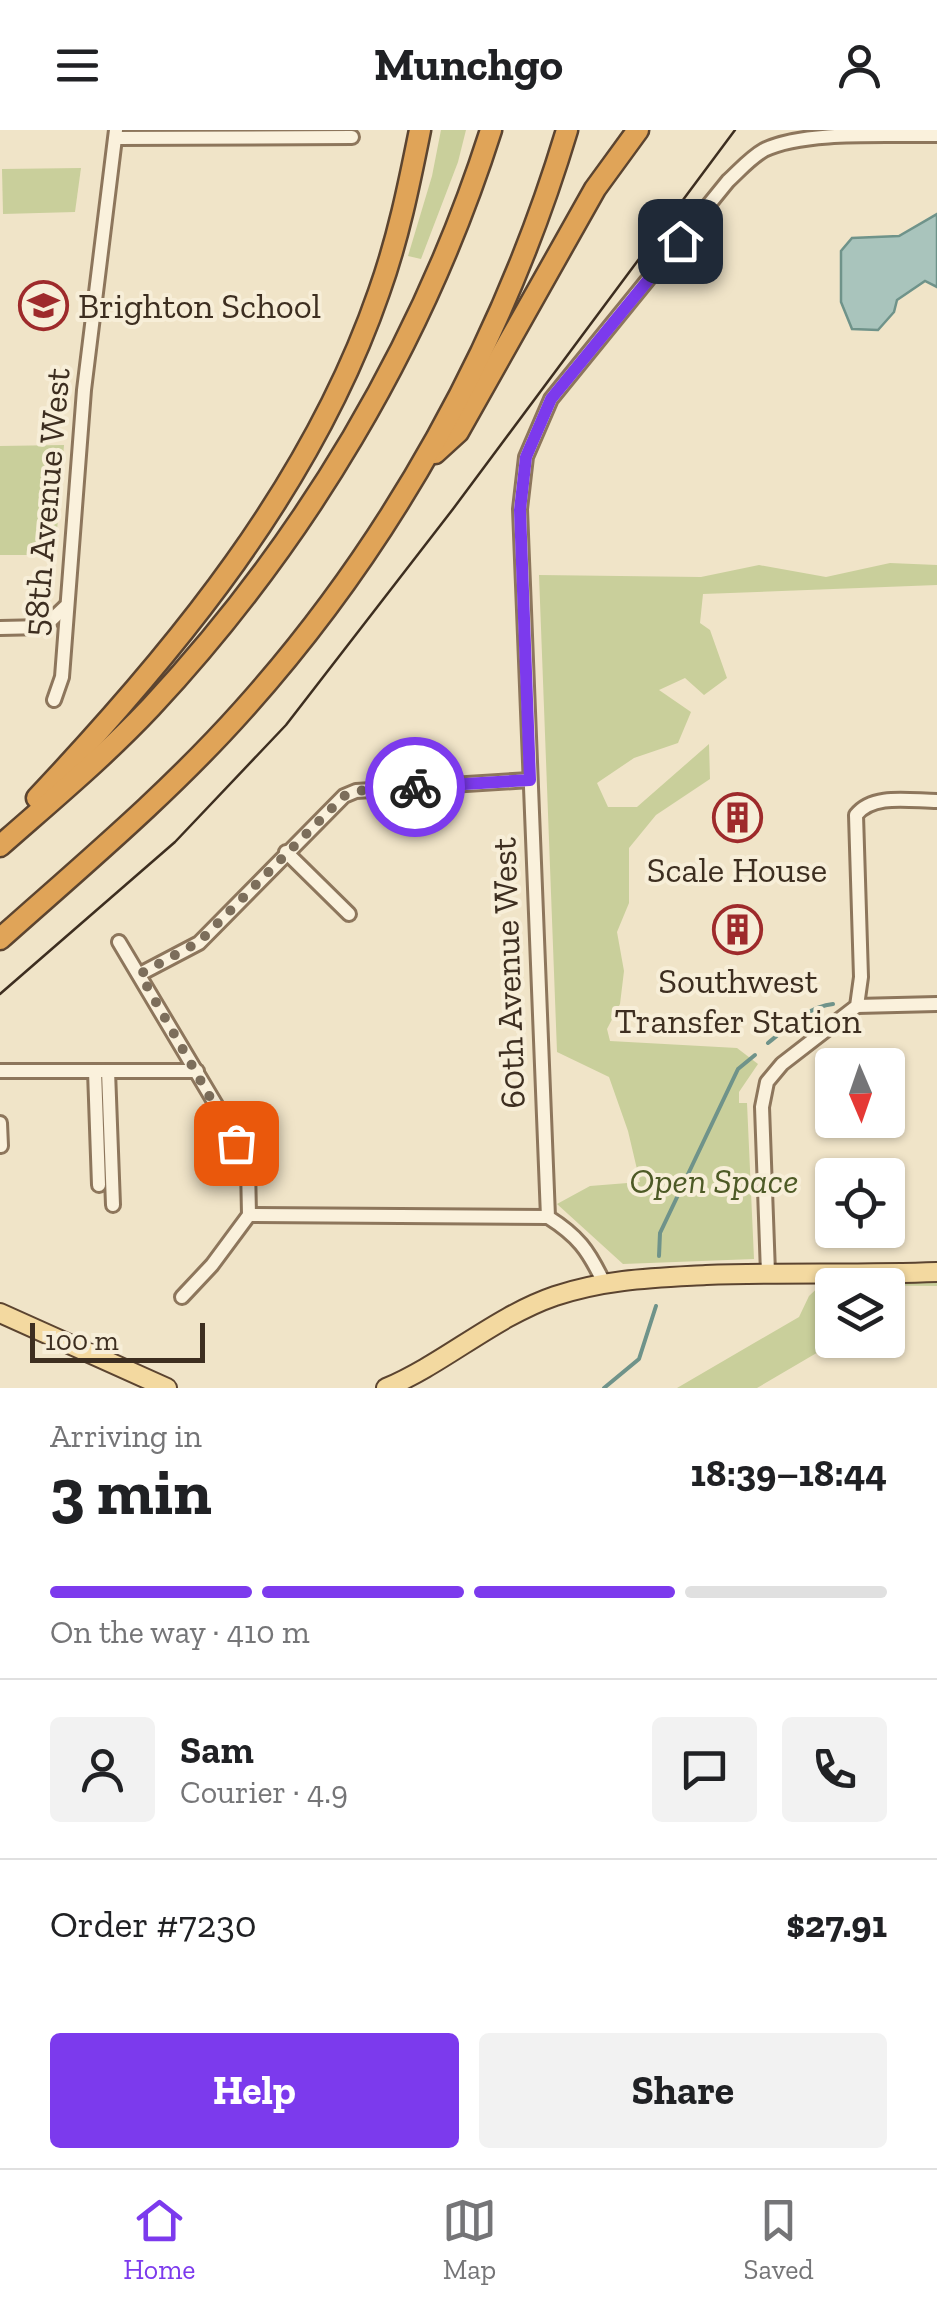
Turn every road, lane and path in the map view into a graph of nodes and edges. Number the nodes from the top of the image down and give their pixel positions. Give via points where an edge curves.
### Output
1 (420, 130) edge
2 (491, 130) edge
3 (567, 130) edge
4 (638, 130) edge
5 (116, 134) edge
6 (937, 135) edge
7 (352, 137) dead end
8 (422, 464) junction
9 (65, 607) junction
10 (0, 628) edge
11 (54, 700) dead end
12 (530, 780) junction
13 (937, 802) edge
14 (0, 837) edge
15 (0, 846) edge
16 (286, 852) junction
17 (349, 914) dead end
18 (0, 940) edge
19 (119, 942) dead end
20 (140, 974) junction
21 (937, 1004) edge
22 (858, 1006) junction
23 (0, 1070) edge
24 (101, 1071) junction
25 (197, 1071) junction
26 (0, 1123) edge
27 (1, 1146) edge
28 (98, 1184) dead end
29 (113, 1204) dead end
30 (249, 1215) junction
31 (548, 1217) junction
32 (937, 1272) edge
33 (768, 1273) junction
34 (603, 1282) junction
35 (182, 1297) dead end
36 (0, 1313) edge
37 (167, 1388) edge
38 (386, 1388) edge

1 - 14 highway via 380,292 313,440 194,618 118,712
2 - 15 highway via 412,327 376,398 284,544 148,710
3 - 8 highway via 510,289
4 - 8 highway via 585,205 458,432
5 - 7 street
5 - 9 street, 58th Avenue West
6 - 12 street, 60th Avenue West via 788,140 757,155 728,181 551,399 526,457 520,510
8 - 18 highway via 344,585 244,710
9 - 10 street via 44,627
9 - 11 street, 58th Avenue West via 62,677
12 - 16 street via 356,791 338,800
12 - 31 street, 60th Avenue West
13 - 22 street via 876,801 856,815
16 - 17 street
16 - 20 street via 199,942
19 - 20 street
20 - 25 street
21 - 22 street
22 - 33 street via 767,1082 762,1107
23 - 24 street
24 - 25 street
24 - 28 street
24 - 29 street
25 - 30 street via 248,1166
26 - 27 street
30 - 31 street
30 - 35 street
31 - 34 street via 588,1251
32 - 33 main road
33 - 34 main road
34 - 38 main road via 507,1319
36 - 37 main road

